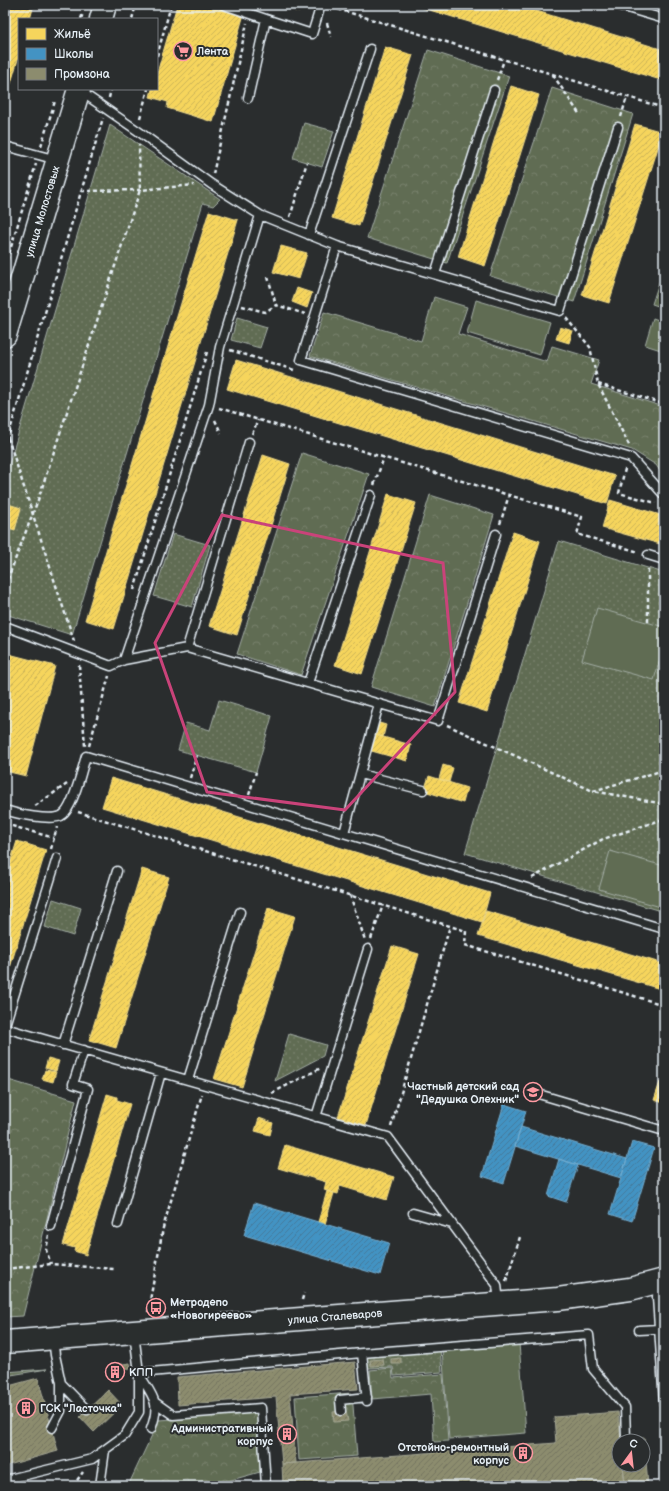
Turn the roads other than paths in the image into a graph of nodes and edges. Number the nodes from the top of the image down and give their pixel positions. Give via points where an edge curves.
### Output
1 (105, 5) edge
2 (224, 5) edge
3 (322, 5) edge
4 (617, 5) edge
5 (100, 18) edge
6 (266, 19) junction
7 (664, 19) edge
8 (370, 49) dead end
9 (79, 90) edge
10 (494, 90) road end
11 (248, 98) dead end
12 (618, 127) road end
13 (5, 146) edge
14 (48, 157) junction
15 (260, 215) junction
16 (309, 235) junction
17 (337, 246) junction
18 (435, 274) junction
19 (5, 335) edge
20 (249, 442) road end
21 (371, 495) road end
22 (664, 495) edge
23 (496, 534) road end
24 (648, 555) road end
25 (664, 560) edge
26 (5, 626) edge
27 (187, 648) junction
28 (124, 660) junction
29 (308, 683) junction
30 (379, 704) junction
31 (360, 774) junction
32 (423, 790) dead end
33 (5, 810) edge
34 (344, 833) junction
35 (57, 858) dead end
36 (117, 871) dead end
37 (240, 912) dead end
38 (664, 929) edge
39 (368, 950) road end
40 (5, 1025) edge
41 (5, 1028) edge
42 (63, 1045) junction
43 (84, 1050) junction
44 (161, 1073) junction
45 (188, 1080) junction
46 (534, 1093) dead end
47 (316, 1117) junction
48 (664, 1131) edge
49 (414, 1213) dead end
50 (118, 1224) dead end
51 (452, 1224) junction
52 (51, 1226) road end
53 (661, 1281) edge
54 (502, 1295) junction
55 (659, 1329) junction
56 (639, 1330) dead end
57 (134, 1332) junction
58 (54, 1338) junction
59 (5, 1342) edge
60 (362, 1353) junction
61 (139, 1373) junction
62 (61, 1383) junction
63 (156, 1403) junction
64 (664, 1404) edge
65 (87, 1410) dead end
66 (341, 1411) dead end
67 (52, 1428) dead end
68 (150, 1429) dead end
69 (626, 1433) edge
70 (105, 1450) junction
71 (5, 1480) edge
72 (100, 1486) edge
73 (266, 1486) edge

1 - 5 main road
2 - 6 lane
3 - 6 lane via 312,34
4 - 7 lane
6 - 11 lane
8 - 16 lane
9 - 14 main road, улица Молостовых
9 - 15 lane via 211,184
10 - 18 lane
12 - 18 lane via 560,311
13 - 14 lane
14 - 19 main road, улица Молостовых
15 - 16 lane
15 - 28 lane via 220,347 209,404
16 - 17 lane
17 - 18 lane
17 - 22 lane via 301,360 631,458
20 - 27 lane
21 - 29 lane
23 - 30 lane via 438,721
24 - 25 lane
26 - 28 lane via 111,666
27 - 28 lane
27 - 29 lane
29 - 30 lane
30 - 31 lane
31 - 32 lane
31 - 34 lane
33 - 34 lane via 23,815 61,816 72,800 86,756
34 - 38 lane
35 - 40 lane
36 - 42 lane
37 - 45 lane
39 - 47 lane
41 - 42 lane
42 - 43 lane
43 - 44 lane
43 - 52 lane via 73,1084 88,1089
44 - 45 lane
44 - 50 lane
45 - 47 lane
46 - 48 lane
47 - 51 lane via 388,1137
49 - 51 lane
51 - 54 lane
53 - 54 main road, улица Сталеваров via 597,1294
53 - 55 lane via 657,1297
54 - 57 main road, улица Сталеваров
55 - 56 lane
55 - 64 lane
57 - 58 main road, улица Сталеваров
57 - 61 lane
58 - 59 main road, улица Сталеваров
58 - 62 lane
60 - 61 lane
60 - 66 lane via 367,1399 340,1400
60 - 69 lane via 589,1335 593,1369 625,1406
61 - 63 lane
61 - 70 lane via 139,1412 125,1435
62 - 65 lane
62 - 67 lane via 61,1412
63 - 68 lane via 156,1416
63 - 73 lane via 173,1415 261,1408
70 - 71 lane via 92,1459
70 - 72 lane

